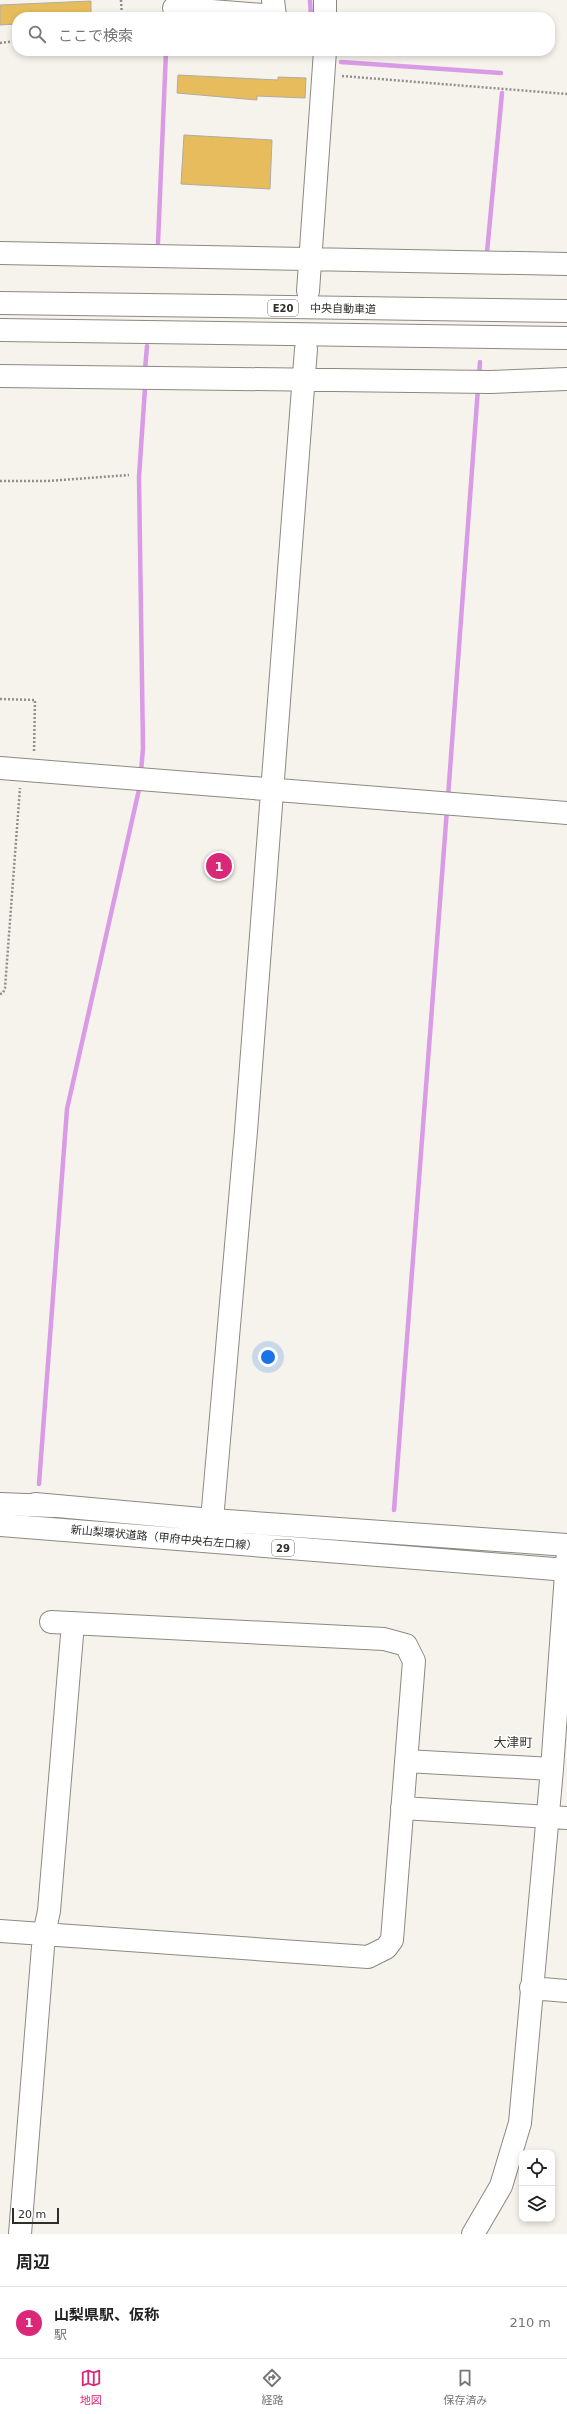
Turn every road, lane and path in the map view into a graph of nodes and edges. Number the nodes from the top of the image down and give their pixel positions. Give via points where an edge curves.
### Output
1 (121, 0) edge
2 (274, 0) edge
3 (325, 0) edge
4 (186, 6) edge
5 (122, 12) edge
6 (239, 12) edge
7 (275, 12) edge
8 (325, 12) edge
9 (12, 42) edge
10 (0, 43) edge
11 (325, 56) edge
12 (325, 75) junction
13 (567, 94) edge
14 (0, 253) edge
15 (310, 259) junction
16 (567, 264) edge
17 (308, 291) tunnel mouth
18 (0, 303) edge
19 (567, 311) edge
20 (0, 330) edge
21 (567, 338) edge
22 (306, 349) tunnel mouth
23 (0, 376) edge
24 (303, 378) junction
25 (567, 379) edge
26 (129, 475) dead end
27 (0, 481) edge
28 (0, 698) edge
29 (0, 768) edge
30 (28, 770) junction
31 (271, 789) junction
32 (567, 813) edge
33 (0, 994) edge
34 (0, 1500) edge
35 (0, 1504) edge
36 (52, 1506) junction
37 (212, 1520) junction
38 (0, 1525) edge
39 (567, 1545) edge
40 (567, 1567) edge
41 (51, 1622) dead end
42 (73, 1623) junction
43 (406, 1761) junction
44 (552, 1769) junction
45 (402, 1808) junction
46 (557, 1817) edge
47 (0, 1931) edge
48 (44, 1934) junction
49 (531, 1988) junction
50 (567, 1991) edge
51 (20, 2234) edge
52 (473, 2234) edge

1 - 5 path
2 - 7 main road
3 - 8 main road
4 - 6 main road
9 - 10 path
11 - 12 main road
12 - 13 path
12 - 15 main road
14 - 15 main road
15 - 16 main road
15 - 17 main road
18 - 19 main road, 中央自動車道 / E20
20 - 21 main road
22 - 24 main road
23 - 24 main road
24 - 25 main road via 490,382
24 - 31 main road
26 - 27 path via 48,481
28 - 30 path via 36,700
29 - 30 main road
30 - 31 main road
30 - 33 path via 5,988
31 - 32 main road
31 - 37 main road via 246,1132
34 - 36 main road
35 - 36 main road
36 - 37 main road, 新山梨環状道路（甲府中央右左口線） / 29
37 - 39 main road, 新山梨環状道路（甲府中央右左口線） / 29
38 - 40 main road, 新山梨環状道路（甲府中央右左口線） / 29
40 - 44 main road
41 - 42 main road
42 - 43 main road via 384,1639 406,1645 414,1661
42 - 48 main road via 49,1911
43 - 44 main road
43 - 45 main road
44 - 46 main road
45 - 46 main road
45 - 48 main road via 392,1940 386,1948 368,1957
46 - 49 main road
47 - 48 main road
48 - 51 main road
49 - 50 main road
49 - 52 main road via 520,2122 501,2186

